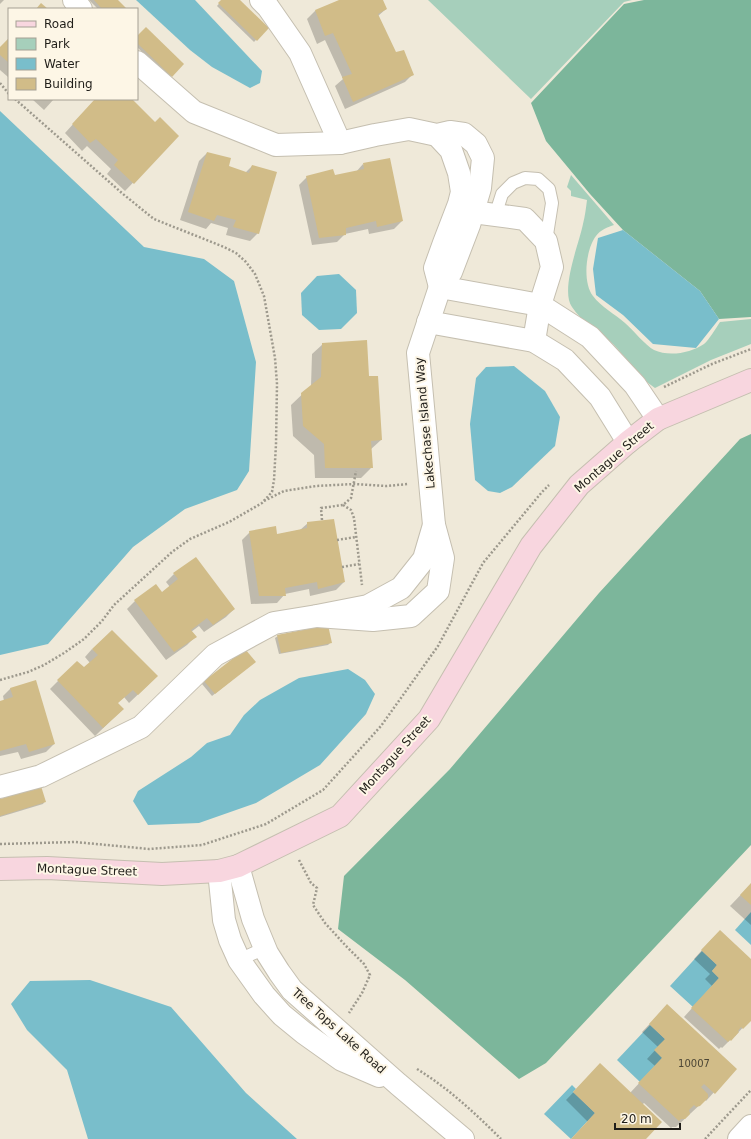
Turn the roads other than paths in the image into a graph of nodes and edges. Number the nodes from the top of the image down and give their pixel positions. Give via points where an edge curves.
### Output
1 (74, 0) edge
2 (261, 0) edge
3 (80, 8) edge
4 (138, 63) edge
5 (340, 143) junction
6 (466, 208) junction
7 (495, 216) junction
8 (546, 241) junction
9 (440, 287) junction
10 (540, 305) junction
11 (428, 322) junction
12 (534, 341) junction
13 (751, 380) edge
14 (658, 418) junction
15 (628, 442) junction
16 (434, 525) junction
17 (317, 616) junction
18 (0, 788) edge
19 (0, 869) edge
20 (228, 869) junction
21 (265, 948) junction
22 (239, 960) junction
23 (339, 1022) junction
24 (318, 1042) junction
25 (398, 1084) junction
26 (751, 1126) edge
27 (463, 1139) edge
28 (739, 1139) edge

1 - 3 street
2 - 5 street via 300,53
4 - 5 street via 194,112 276,145
5 - 6 street via 409,129 437,135 450,132 464,134 476,144 483,158 480,188
6 - 7 street
6 - 9 street, Lakechase Island Way via 451,272
7 - 8 street via 525,219
7 - 8 lane via 502,194 513,183 525,178 538,179 548,189 552,203
8 - 10 street via 552,267
9 - 10 street
9 - 11 street, Lakechase Island Way
10 - 12 street
10 - 14 street via 590,337 635,386
11 - 12 street
11 - 16 street, Lakechase Island Way via 418,353
12 - 15 street via 566,360 600,397
13 - 14 street, Montague Street
14 - 15 street, Montague Street
15 - 20 street, Montague Street via 579,485 531,546 429,719 340,816
16 - 17 street, Lakechase Island Way via 424,559 401,588 368,606
16 - 17 street, Lakechase Island Way via 443,558 438,591 411,616 373,620
17 - 18 street, Lakechase Island Way via 274,623 215,655 141,727 41,776
19 - 20 street, Montague Street via 47,868 162,874
20 - 21 street, Tree Tops Lake Road
20 - 22 street, Tree Tops Lake Road via 224,920
21 - 22 lane
21 - 23 street, Tree Tops Lake Road via 292,990
22 - 24 street, Tree Tops Lake Road via 282,1015
23 - 24 lane
23 - 25 street, Tree Tops Lake Road
24 - 25 street, Tree Tops Lake Road via 342,1060
25 - 27 street, Tree Tops Lake Road
26 - 28 street

